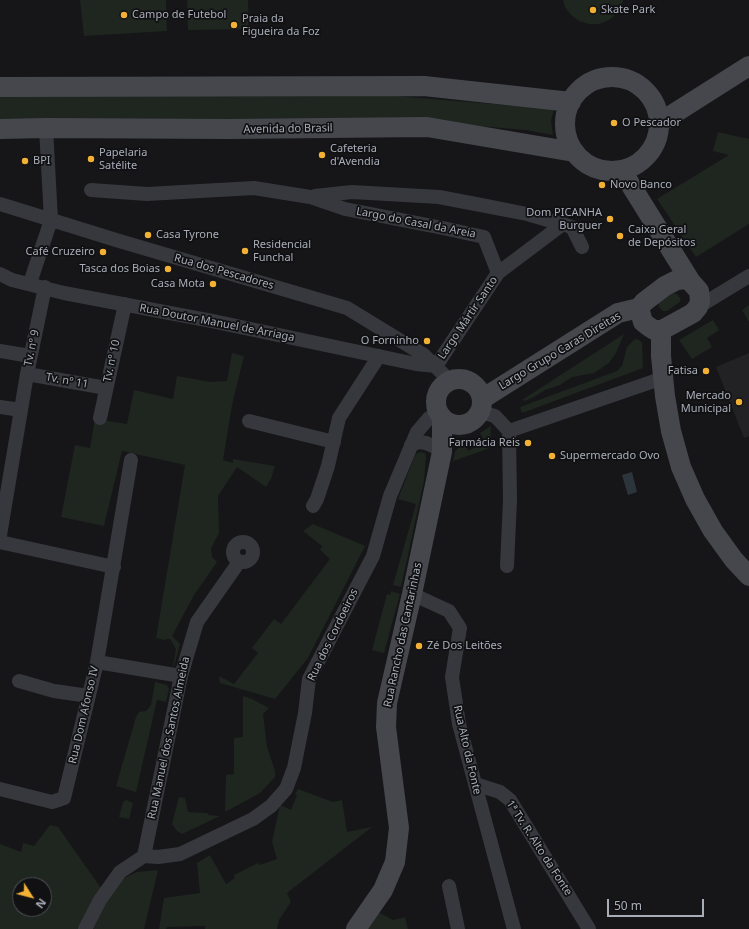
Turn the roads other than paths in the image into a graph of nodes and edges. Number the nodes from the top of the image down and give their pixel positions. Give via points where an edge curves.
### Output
1 (749, 66) edge
2 (0, 87) edge
3 (570, 102) junction
4 (659, 123) junction
5 (46, 128) junction
6 (0, 129) edge
7 (574, 152) junction
8 (622, 171) junction
9 (91, 190) dead end
10 (310, 197) junction
11 (0, 204) edge
12 (51, 220) junction
13 (563, 224) junction
14 (582, 247) dead end
15 (671, 252) junction
16 (498, 273) junction
17 (0, 274) edge
18 (749, 276) edge
19 (691, 282) junction
20 (30, 284) junction
21 (665, 286) junction
22 (46, 287) junction
23 (125, 304) junction
24 (698, 307) junction
25 (639, 308) junction
26 (660, 330) junction
27 (0, 351) edge
28 (30, 356) junction
29 (379, 356) junction
30 (436, 366) junction
31 (27, 374) junction
32 (663, 378) junction
33 (450, 381) junction
34 (106, 388) junction
35 (481, 405) junction
36 (0, 407) edge
37 (21, 410) junction
38 (440, 414) junction
39 (100, 418) dead end
40 (250, 421) dead end
41 (465, 425) junction
42 (509, 431) junction
43 (334, 442) junction
44 (411, 445) junction
45 (442, 452) junction
46 (131, 460) dead end
47 (312, 506) dead end
48 (0, 535) edge
49 (0, 542) edge
50 (238, 562) dead end
51 (507, 566) dead end
52 (114, 567) junction
53 (749, 576) edge
54 (412, 594) junction
55 (97, 662) junction
56 (181, 676) junction
57 (19, 681) dead end
58 (89, 696) junction
59 (475, 784) junction
60 (0, 789) edge
61 (144, 856) junction
62 (449, 886) dead end
63 (85, 929) edge
64 (356, 929) edge
65 (458, 929) edge
66 (514, 929) edge
67 (589, 929) edge

1 - 4 main road
2 - 3 main road via 424,86
3 - 4 main road via 581,89 595,80 620,78 636,84 648,94 656,109
3 - 7 main road via 565,123 566,134
4 - 8 main road via 658,134 651,151 638,164
5 - 6 main road, Avenida do Brasil
5 - 7 main road, Avenida do Brasil via 427,127
5 - 12 street
7 - 8 main road via 595,168
8 - 15 main road
9 - 10 street, Largo do Casal da Areia via 147,194 254,188
10 - 13 street, Largo do Casal da Areia via 352,192 439,197 527,214
10 - 16 street, Largo do Casal da Areia via 345,209 484,237
11 - 12 street, Rua dos Pescadores
12 - 20 street
12 - 30 street, Rua dos Pescadores via 347,308 424,355
13 - 14 street via 572,227
13 - 16 street
15 - 19 main road
15 - 21 main road via 670,271
16 - 30 street, Largo Mártir Santo
17 - 20 street, Rua Doutor Manuel de Arriaga
18 - 24 street
19 - 21 main road via 685,279 677,280
19 - 24 main road via 699,290
20 - 22 street, Rua Doutor Manuel de Arriaga
21 - 25 main road
22 - 23 street, Rua Doutor Manuel de Arriaga via 64,293
22 - 28 street, Tv. nº 9
23 - 29 street, Rua Doutor Manuel de Arriaga
23 - 34 street, Tv. nº 10
24 - 26 main road via 693,313
25 - 26 main road via 643,322 654,330
25 - 35 main road, Largo Grupo Caras Direitas via 618,313
26 - 32 main road
27 - 28 street
28 - 31 street, Tv. nº 9
29 - 30 street, Rua Doutor Manuel de Arriaga
29 - 43 street via 339,418
30 - 33 street, Largo Mártir Santo
31 - 34 street, Tv. nº 11
31 - 37 street, Tv. nº 9
32 - 42 street
32 - 53 main road via 677,454 688,483 723,547
33 - 35 main road via 464,380 476,386 480,392
33 - 38 main road via 439,391 436,405
34 - 39 street, Tv. nº 10
35 - 41 main road via 477,418
35 - 42 street
36 - 37 street
37 - 48 street, Tv. nº 9
38 - 41 main road via 452,424
38 - 44 street via 429,418 423,424
38 - 45 main road, Rua Rancho das Cantarinhas
40 - 43 street
41 - 45 main road, Rua Rancho das Cantarinhas
42 - 51 street via 510,500
43 - 47 street via 317,499
44 - 45 street via 426,442
44 - 61 street, Rua dos Cordoeiros via 390,496 373,556 309,679 294,768 286,790 271,806 252,819 180,854
45 - 54 main road, Rua Rancho das Cantarinhas
46 - 52 street, Rua Dom Afonso IV
49 - 52 street
50 - 56 street, Rua Manuel dos Santos Almeida via 197,622
52 - 55 street, Rua Dom Afonso IV
54 - 59 street, Rua Alto da Fonte via 448,611 460,628 452,677 459,724
54 - 64 main road, Rua Rancho das Cantarinhas via 387,703 386,727 399,828 395,862 383,890
55 - 56 street
55 - 58 street, Rua Dom Afonso IV
56 - 61 street, Rua Manuel dos Santos Almeida
57 - 58 street via 54,691
58 - 60 street, Rua Dom Afonso IV via 64,798 52,802
59 - 66 street, Rua Alto da Fonte
59 - 67 street, 1ª Tv. R. Alto da Fonte via 500,792 510,800
61 - 63 street via 120,872 100,900
62 - 65 street

